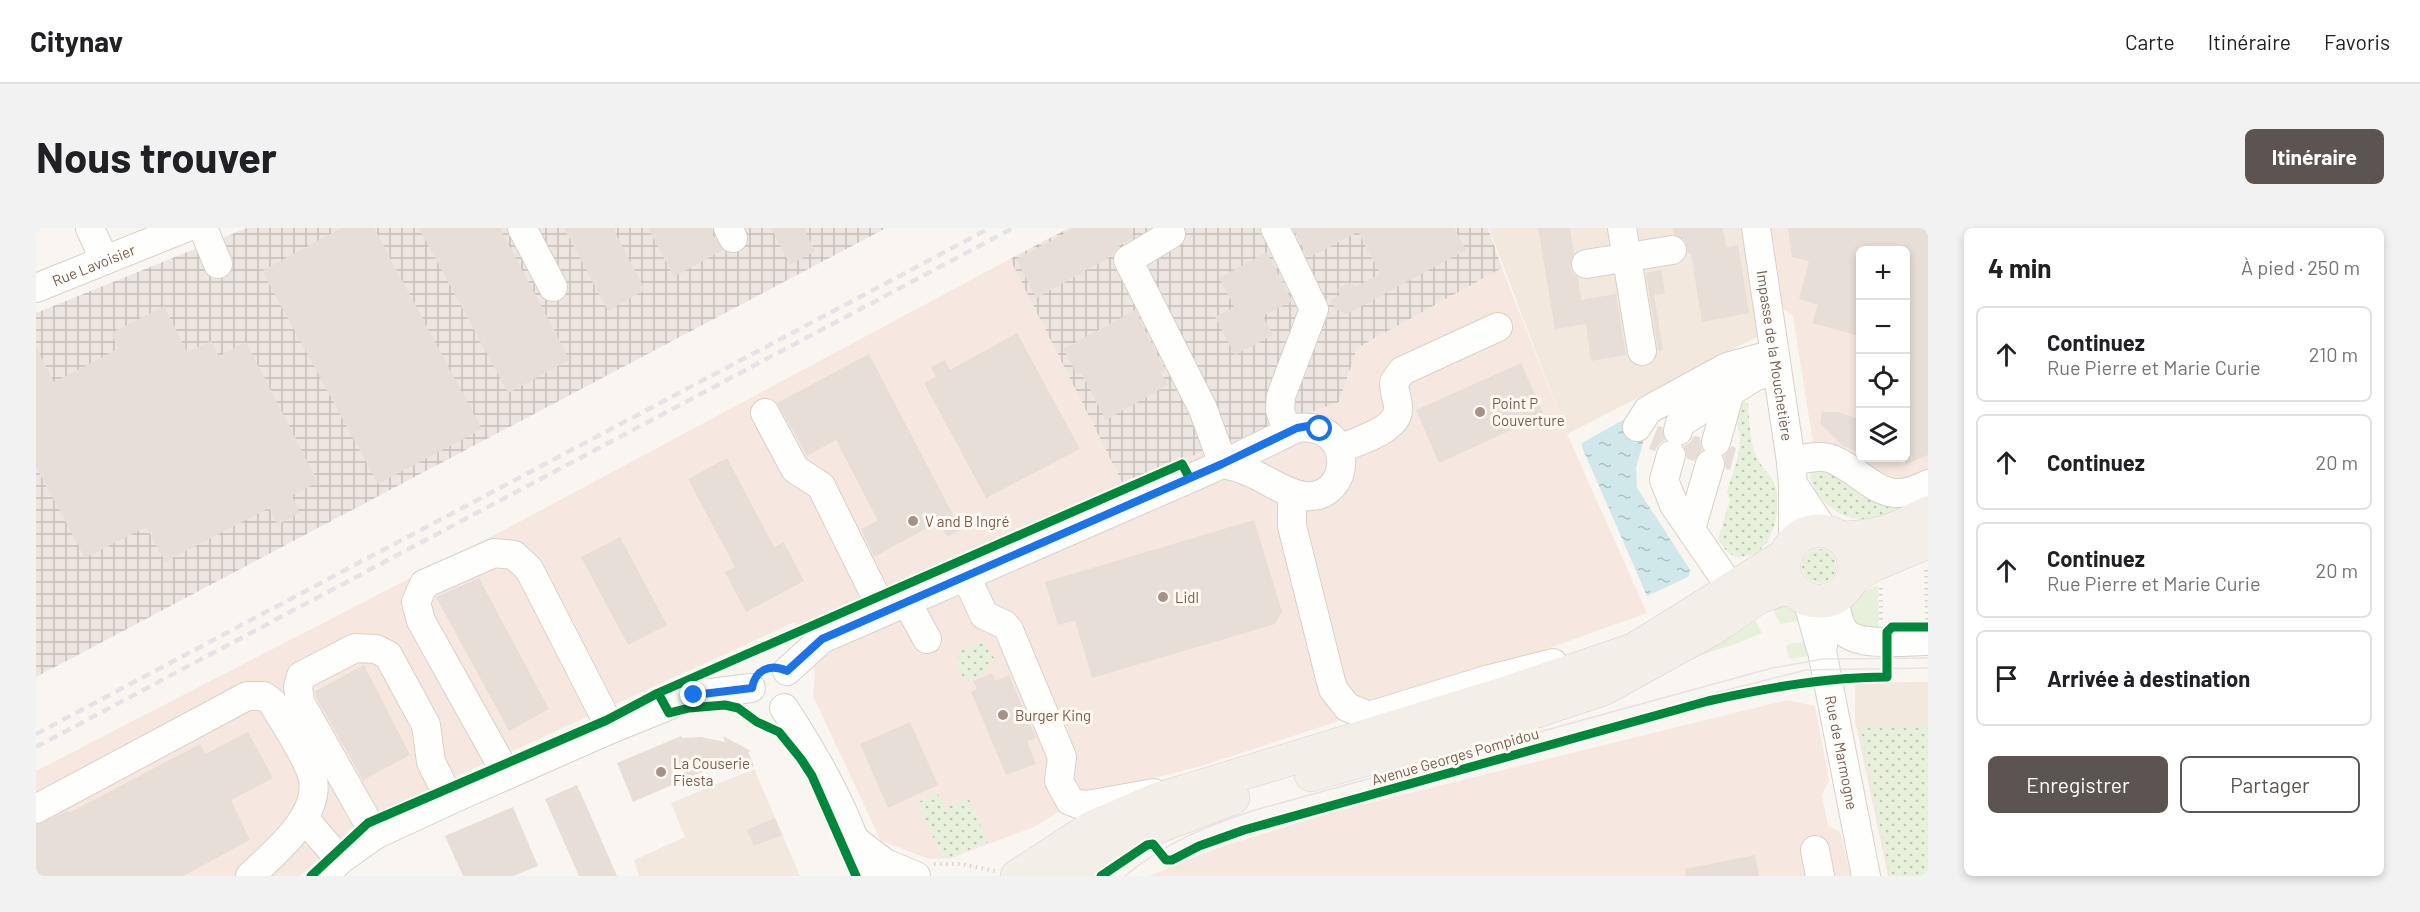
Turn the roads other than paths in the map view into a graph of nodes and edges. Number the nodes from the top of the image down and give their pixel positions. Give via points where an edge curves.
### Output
1 (90, 228) edge
2 (203, 228) edge
3 (522, 228) edge
4 (1167, 228) edge
5 (1275, 228) edge
6 (1622, 228) edge
7 (1756, 228) edge
8 (172, 230) edge
9 (1672, 250) dead end
10 (1627, 258) junction
11 (104, 260) junction
12 (218, 264) dead end
13 (1586, 264) dead end
14 (554, 287) dead end
15 (36, 288) edge
16 (1498, 327) dead end
17 (1642, 351) dead end
18 (1775, 363) junction
19 (1730, 392) junction
20 (765, 413) dead end
21 (1637, 427) dead end
22 (1287, 432) junction
23 (1339, 449) junction
24 (1222, 464) junction
25 (1792, 473) junction
26 (1928, 484) edge
27 (1292, 493) junction
28 (1928, 513) edge
29 (1691, 529) junction
30 (1833, 535) junction
31 (1790, 548) junction
32 (1927, 556) edge
33 (965, 574) junction
34 (1731, 588) junction
35 (1834, 590) junction
36 (895, 606) junction
37 (1924, 630) edge
38 (927, 639) dead end
39 (1635, 649) junction
40 (787, 671) junction
41 (752, 688) junction
42 (784, 708) junction
43 (611, 729) junction
44 (507, 775) junction
45 (1212, 782) junction
46 (450, 800) junction
47 (36, 809) edge
48 (304, 818) junction
49 (375, 836) junction
50 (855, 840) junction
51 (332, 868) edge
52 (920, 870) edge
53 (1009, 874) edge
54 (250, 876) edge
55 (866, 876) edge
56 (1063, 876) edge
57 (1866, 876) edge

1 - 11 street
2 - 12 street
3 - 14 street
4 - 24 street via 1171,234 1128,260 1203,409
5 - 22 street via 1314,309 1281,396 1280,410
6 - 10 street
7 - 18 street, Impasse de la Mouchetière
8 - 11 street, Rue Lavoisier
9 - 10 street
10 - 13 street
10 - 17 street
11 - 15 street, Rue Lavoisier
16 - 23 street via 1402,371 1394,382 1399,407 1390,427
18 - 19 street
18 - 21 street via 1727,367 1648,410
18 - 25 street, Impasse de la Mouchetière
19 - 29 street
19 - 29 street via 1680,423 1664,480 1674,505
20 - 36 street via 795,469 821,486
22 - 23 street via 1308,426 1320,429 1329,434
22 - 24 street
23 - 27 street via 1342,465 1333,484 1316,495
24 - 27 street
24 - 33 street
25 - 26 street via 1818,457 1831,458 1882,491 1897,494
25 - 30 street, Impasse de la Mouchetière
25 - 31 street, Impasse de la Mouchetière
27 - 39 street via 1292,526 1334,689 1347,707 1370,716 1542,665
28 - 30 main road via 1877,536
29 - 34 street
30 - 31 main road via 1804,535
30 - 35 main road via 1847,544 1854,561
31 - 34 main road
31 - 35 main road via 1785,572
32 - 35 main road, Avenue Georges Pompidou via 1873,565
33 - 36 street
33 - 45 street via 984,615 1009,630 1062,757 1059,781 1070,801 1088,805
34 - 39 main road
35 - 37 street via 1836,611 1843,630 1851,637 1871,641
35 - 56 main road, Avenue Georges Pompidou via 1779,590 1759,597 1603,689 1216,802 1136,835
35 - 57 street, Rue de Marmogne via 1822,651
36 - 38 street
36 - 40 street via 822,639
39 - 45 main road via 1503,694
40 - 41 street via 767,668 756,676
40 - 42 street via 794,680 795,692
41 - 42 street via 760,706 771,711
41 - 43 street via 694,695
42 - 50 street via 811,748
43 - 44 street
43 - 44 street via 529,569 514,555 494,553 424,584 416,602 421,621
44 - 46 street
45 - 53 main road via 1090,828
46 - 49 street
46 - 49 street via 431,762 426,725 388,655 376,649 355,648 302,676 298,687 300,702
47 - 48 street via 247,696 264,696 272,702 313,778 313,798
48 - 51 street
48 - 54 street
49 - 51 street
50 - 52 street via 885,863
50 - 55 street

